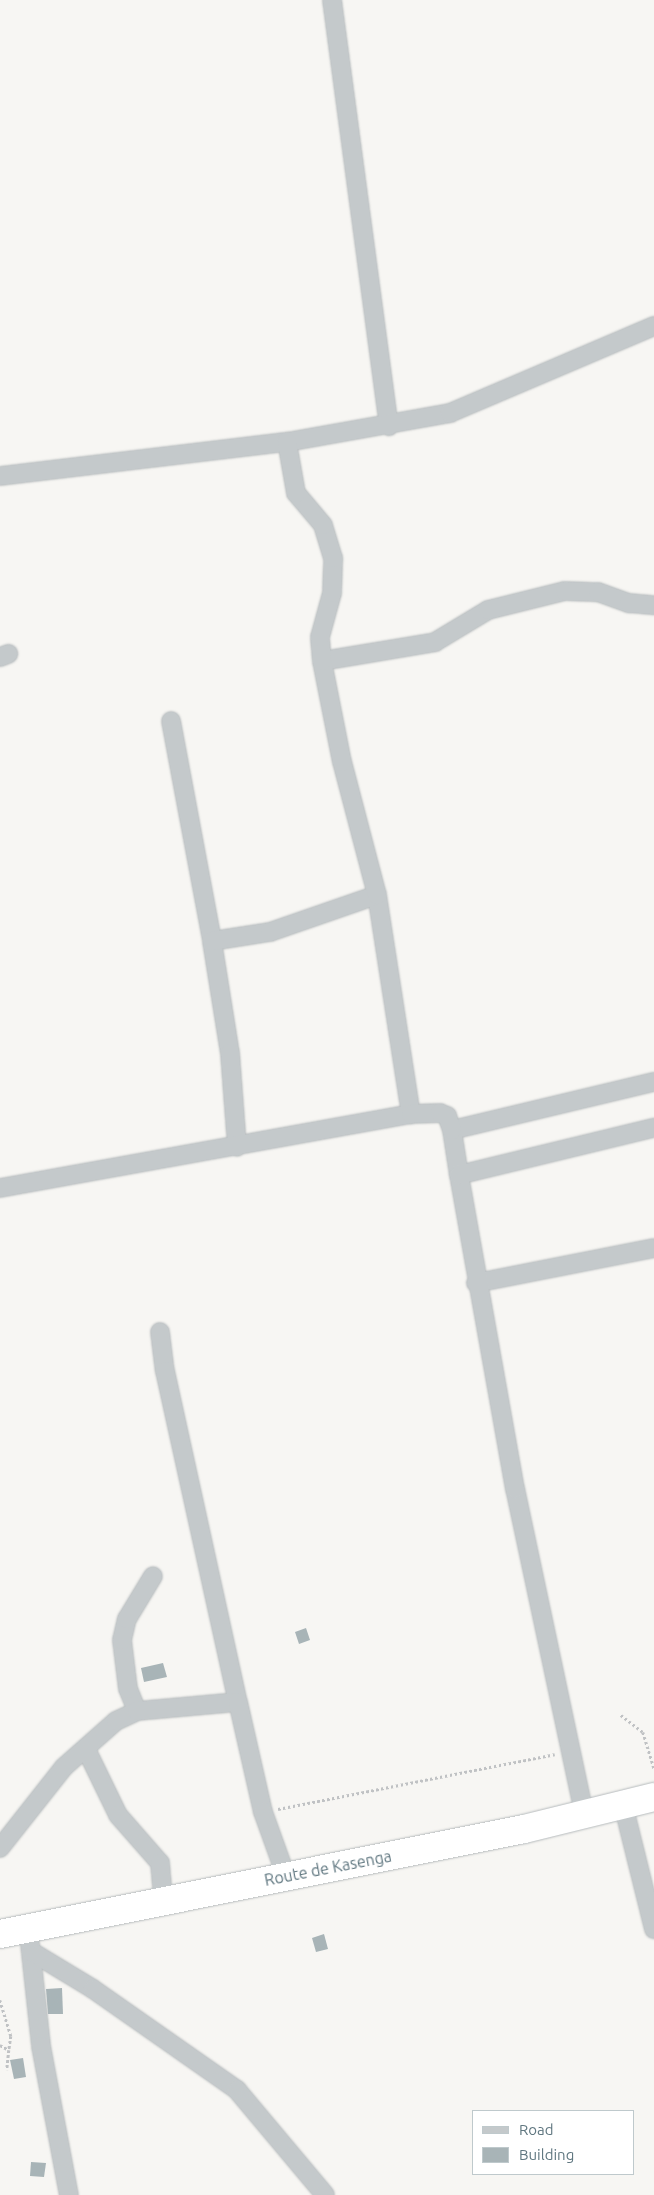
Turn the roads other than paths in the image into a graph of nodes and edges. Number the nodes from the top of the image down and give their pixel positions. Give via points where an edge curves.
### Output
1 (332, 0) edge
2 (654, 326) edge
3 (389, 426) junction
4 (286, 442) junction
5 (0, 476) edge
6 (654, 605) edge
7 (322, 661) junction
8 (170, 720) dead end
9 (377, 895) junction
10 (212, 941) junction
11 (654, 1082) edge
12 (411, 1114) junction
13 (654, 1128) edge
14 (452, 1130) junction
15 (237, 1147) junction
16 (459, 1175) junction
17 (0, 1188) edge
18 (654, 1248) edge
19 (476, 1283) junction
20 (160, 1332) dead end
21 (153, 1576) dead end
22 (238, 1702) junction
23 (137, 1711) junction
24 (86, 1749) junction
25 (654, 1797) edge
26 (623, 1804) junction
27 (584, 1813) junction
28 (0, 1848) edge
29 (286, 1876) junction
30 (163, 1900) junction
31 (654, 1929) edge
32 (0, 1934) edge
33 (29, 1940) junction
34 (69, 2195) edge
35 (325, 2195) edge

1 - 3 street
2 - 3 street via 450,413
3 - 4 street
4 - 5 street
4 - 7 street via 296,493 323,525 333,558 332,593 320,637
6 - 7 street via 629,603 598,592 565,590 488,610 435,642
7 - 9 street via 342,762
8 - 10 street
9 - 10 street via 270,932
9 - 12 street
10 - 15 street via 230,1053
11 - 14 street
12 - 14 street via 440,1113 447,1116
12 - 15 street
13 - 16 street
14 - 16 street
15 - 17 street
16 - 19 street
18 - 19 street
19 - 27 street
20 - 22 street via 165,1371
21 - 23 street via 127,1619 122,1640 128,1689
22 - 23 street
22 - 29 street via 263,1812
23 - 24 street via 116,1721
24 - 28 street via 64,1767
24 - 30 street via 118,1815 160,1863
25 - 26 highway, Route de Kasenga
26 - 27 highway, Route de Kasenga
26 - 31 street
27 - 29 highway, Route de Kasenga
29 - 30 highway, Route de Kasenga
30 - 33 highway, Route de Kasenga
32 - 33 highway, Route de Kasenga
33 - 34 street via 41,2046
33 - 35 street via 237,2090

